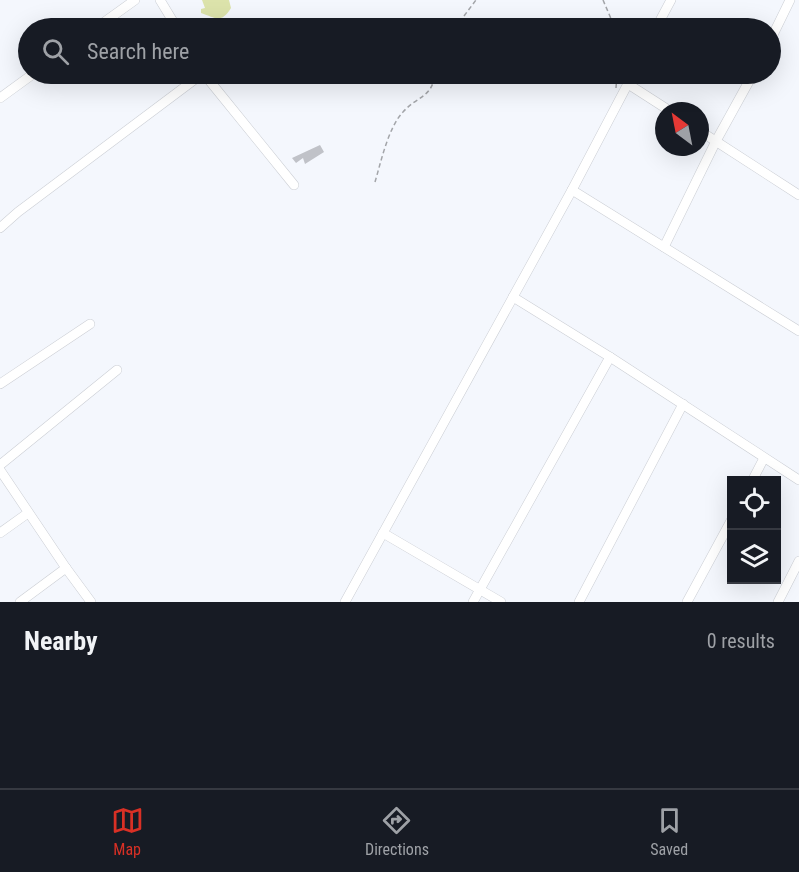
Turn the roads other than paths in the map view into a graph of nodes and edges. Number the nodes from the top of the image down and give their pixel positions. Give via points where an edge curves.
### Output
1 (135, 0) edge
2 (160, 0) edge
3 (671, 0) edge
4 (790, 0) edge
5 (110, 18) edge
6 (171, 18) edge
7 (662, 18) edge
8 (781, 19) edge
9 (19, 84) edge
10 (190, 84) edge
11 (211, 84) edge
12 (628, 84) joint
13 (747, 84) edge
14 (0, 98) edge
15 (656, 102) edge
16 (709, 137) edge
17 (716, 141) junction
18 (294, 184) dead end
19 (572, 190) junction
20 (799, 195) edge
21 (0, 228) edge
22 (664, 247) junction
23 (513, 297) junction
24 (90, 324) dead end
25 (799, 331) edge
26 (610, 357) junction
27 (117, 370) dead end
28 (0, 384) edge
29 (682, 404) junction
30 (764, 458) junction
31 (0, 465) edge
32 (0, 470) edge
33 (754, 476) edge
34 (799, 480) edge
35 (28, 513) junction
36 (727, 528) edge
37 (0, 533) edge
38 (383, 533) junction
39 (799, 561) edge
40 (66, 568) junction
41 (478, 589) junction
42 (20, 602) edge
43 (92, 602) edge
44 (345, 602) edge
45 (473, 602) edge
46 (501, 602) edge
47 (579, 602) edge
48 (687, 602) edge
49 (778, 602) edge

1 - 5 street
2 - 6 street
3 - 7 street
4 - 8 street
9 - 14 street
10 - 21 street
11 - 18 street
12 - 15 street
12 - 19 street
13 - 17 street
16 - 17 street
17 - 20 street
17 - 22 street
19 - 22 street
19 - 23 street
22 - 25 street
23 - 26 street
23 - 38 street
24 - 28 street
26 - 29 street
26 - 41 street
27 - 31 street
29 - 30 street
29 - 47 street
30 - 33 street
30 - 34 street
32 - 35 street
35 - 37 street
35 - 40 street
36 - 48 street
38 - 41 street
38 - 44 street
39 - 49 street
40 - 42 street
40 - 43 street
41 - 45 street
41 - 46 street

